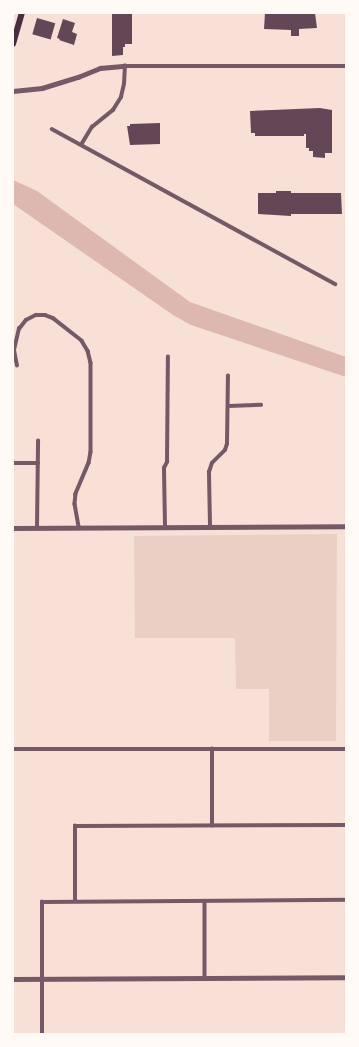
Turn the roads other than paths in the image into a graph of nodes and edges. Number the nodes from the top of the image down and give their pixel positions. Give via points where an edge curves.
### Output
1 (22, 13) edge
2 (13, 44) edge
3 (125, 66) junction
4 (346, 66) edge
5 (13, 90) edge
6 (52, 129) dead end
7 (81, 146) junction
8 (335, 284) dead end
9 (168, 357) dead end
10 (17, 366) dead end
11 (228, 376) dead end
12 (261, 405) dead end
13 (228, 406) junction
14 (38, 441) dead end
15 (38, 463) junction
16 (13, 464) edge
17 (210, 526) junction
18 (346, 526) edge
19 (79, 527) junction
20 (165, 527) junction
21 (13, 528) edge
22 (37, 528) junction
23 (13, 749) edge
24 (212, 749) junction
25 (346, 749) edge
26 (346, 825) edge
27 (212, 826) junction
28 (205, 900) junction
29 (346, 900) edge
30 (75, 901) junction
31 (346, 977) edge
32 (205, 978) junction
33 (13, 979) edge
34 (42, 979) junction
35 (42, 1034) edge

1 - 2 main road
3 - 4 street
3 - 5 street via 100,68 42,88
3 - 7 street via 122,97 113,110 92,126
6 - 7 street
7 - 8 street
9 - 20 street via 168,462 164,468
10 - 19 street via 14,350 19,329 26,320 36,315 53,318 82,341 88,351 91,363 91,452 76,494
11 - 13 street
12 - 13 street
13 - 17 street via 227,444 225,450 212,463 209,472
14 - 15 street
15 - 16 street
15 - 22 street
17 - 18 street
17 - 20 street
19 - 20 street
19 - 22 street
21 - 22 street
23 - 24 street
24 - 25 street
24 - 27 street
26 - 27 street
27 - 30 street via 75,826
28 - 29 street
28 - 30 street
28 - 32 street
30 - 34 street via 42,902
31 - 32 street
32 - 34 street
33 - 34 street
34 - 35 street

